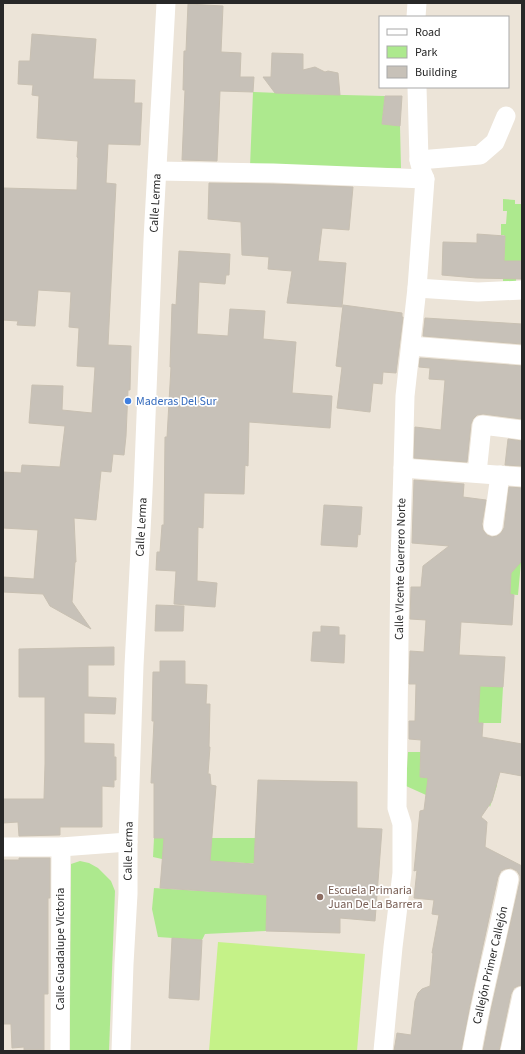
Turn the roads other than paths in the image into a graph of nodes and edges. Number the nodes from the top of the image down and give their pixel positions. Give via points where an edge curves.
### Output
1 (166, 3) edge
2 (416, 3) edge
3 (416, 16) edge
4 (417, 88) edge
5 (506, 116) dead end
6 (418, 160) junction
7 (157, 171) junction
8 (425, 178) junction
9 (417, 288) junction
10 (522, 290) edge
11 (411, 346) junction
12 (522, 356) edge
13 (522, 430) edge
14 (403, 468) junction
15 (477, 473) junction
16 (500, 475) junction
17 (522, 477) edge
18 (493, 526) dead end
19 (128, 842) junction
20 (3, 847) edge
21 (60, 847) junction
22 (509, 879) dead end
23 (522, 996) edge
24 (60, 1051) edge
25 (121, 1051) edge
26 (383, 1051) edge
27 (472, 1051) edge
28 (510, 1051) edge

1 - 7 street, Calle Lerma
2 - 3 street
4 - 6 street, Calle VIcente Guerrero Norte
5 - 6 street via 495,142 480,155
6 - 8 street, Calle VIcente Guerrero Norte
7 - 8 street
7 - 19 street, Calle Lerma
8 - 9 street, Calle VIcente Guerrero Norte
9 - 10 street via 478,292
9 - 11 street, Calle VIcente Guerrero Norte
11 - 12 street
11 - 14 street, Calle VIcente Guerrero Norte via 405,396
13 - 15 street via 482,425
14 - 15 street
14 - 26 street, Calle VIcente Guerrero Norte via 397,808 402,824 402,873
15 - 16 street
16 - 17 street
16 - 18 street
19 - 21 street
19 - 25 street, Calle Lerma
20 - 21 street
21 - 24 street, Calle Guadalupe Victoria
22 - 27 street, Callejón Primer Callejón
23 - 28 street

